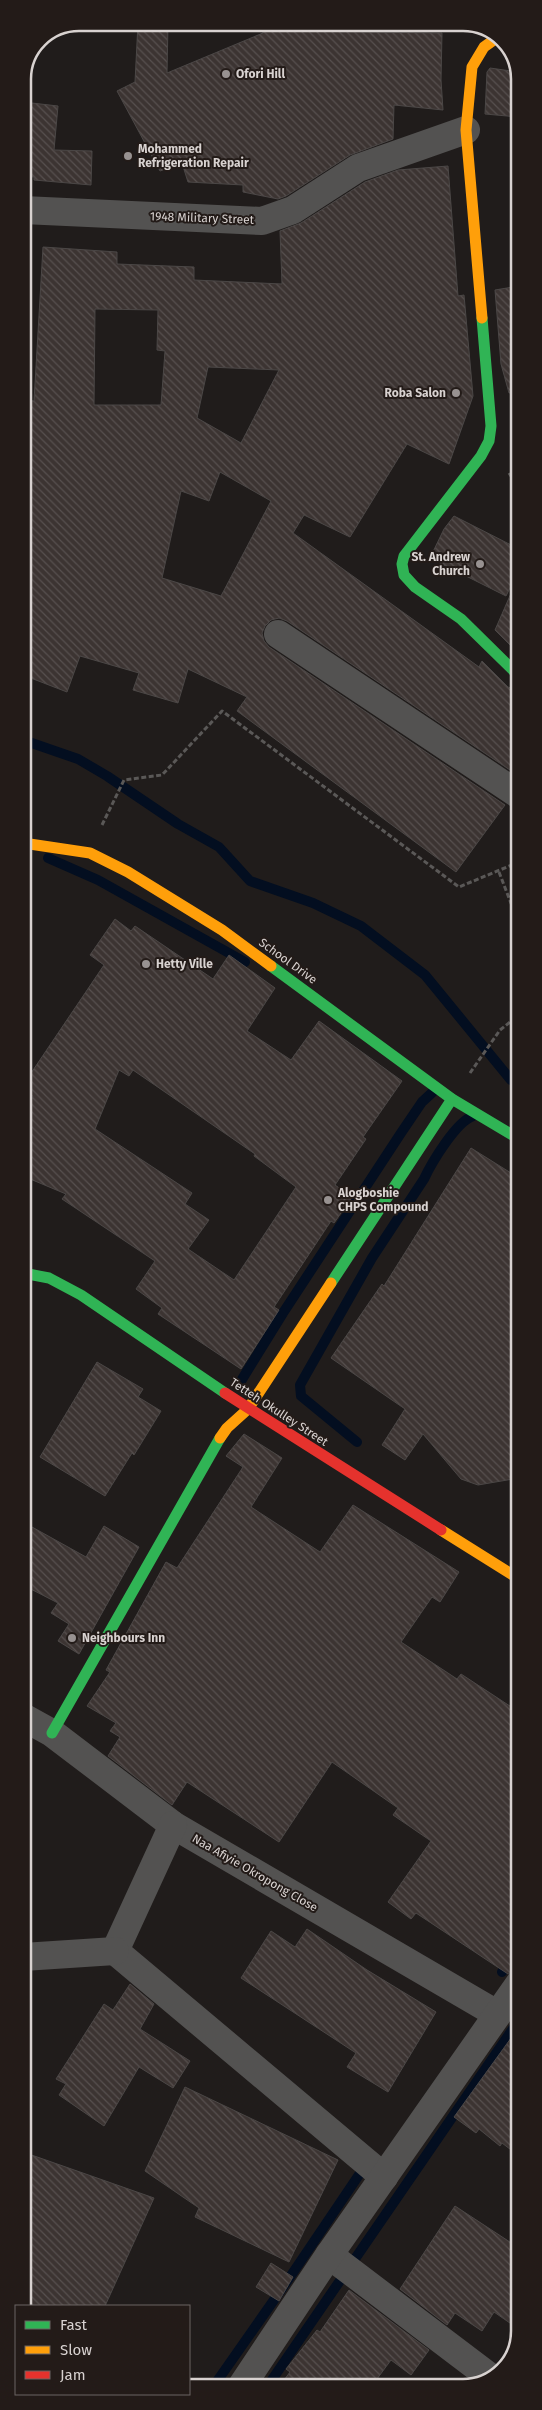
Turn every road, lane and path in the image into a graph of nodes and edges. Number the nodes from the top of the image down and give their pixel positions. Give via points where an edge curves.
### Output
1 (492, 41) edge
2 (466, 130) junction
3 (31, 210) edge
4 (278, 634) dead end
5 (511, 668) edge
6 (511, 790) edge
7 (118, 791) dead end
8 (31, 844) edge
9 (511, 866) edge
10 (499, 872) junction
11 (511, 903) edge
12 (511, 1021) edge
13 (476, 1063) dead end
14 (452, 1099) junction
15 (511, 1134) edge
16 (31, 1275) edge
17 (248, 1409) junction
18 (511, 1574) edge
19 (31, 1721) edge
20 (52, 1733) junction
21 (173, 1826) junction
22 (115, 1951) junction
23 (31, 1956) edge
24 (511, 1995) edge
25 (498, 2014) junction
26 (384, 2176) junction
27 (329, 2256) junction
28 (485, 2373) edge
29 (247, 2379) edge

1 - 2 street via 484,47 472,67
2 - 3 street, 1948 Military Street via 358,168 293,210 262,221
2 - 5 street via 491,426 489,441 404,556 402,564 404,575 415,587 461,619
4 - 6 street
7 - 10 path via 124,780 162,775 222,711 459,887
8 - 14 street, School Drive via 90,852 128,872 222,930
9 - 10 path
10 - 11 path
12 - 13 path via 500,1030
14 - 15 street, School Drive
14 - 17 street
16 - 17 street, Tetteh Okulley Street via 49,1278 81,1295
17 - 18 street, Tetteh Okulley Street
17 - 20 street via 227,1428 214,1446
19 - 20 street, Naa Afiyie Okropong Close
20 - 21 street, Naa Afiyie Okropong Close
21 - 22 street
21 - 25 street, Naa Afiyie Okropong Close
22 - 23 street
22 - 26 street
24 - 25 street
25 - 26 street
26 - 27 street
27 - 28 street
27 - 29 street

